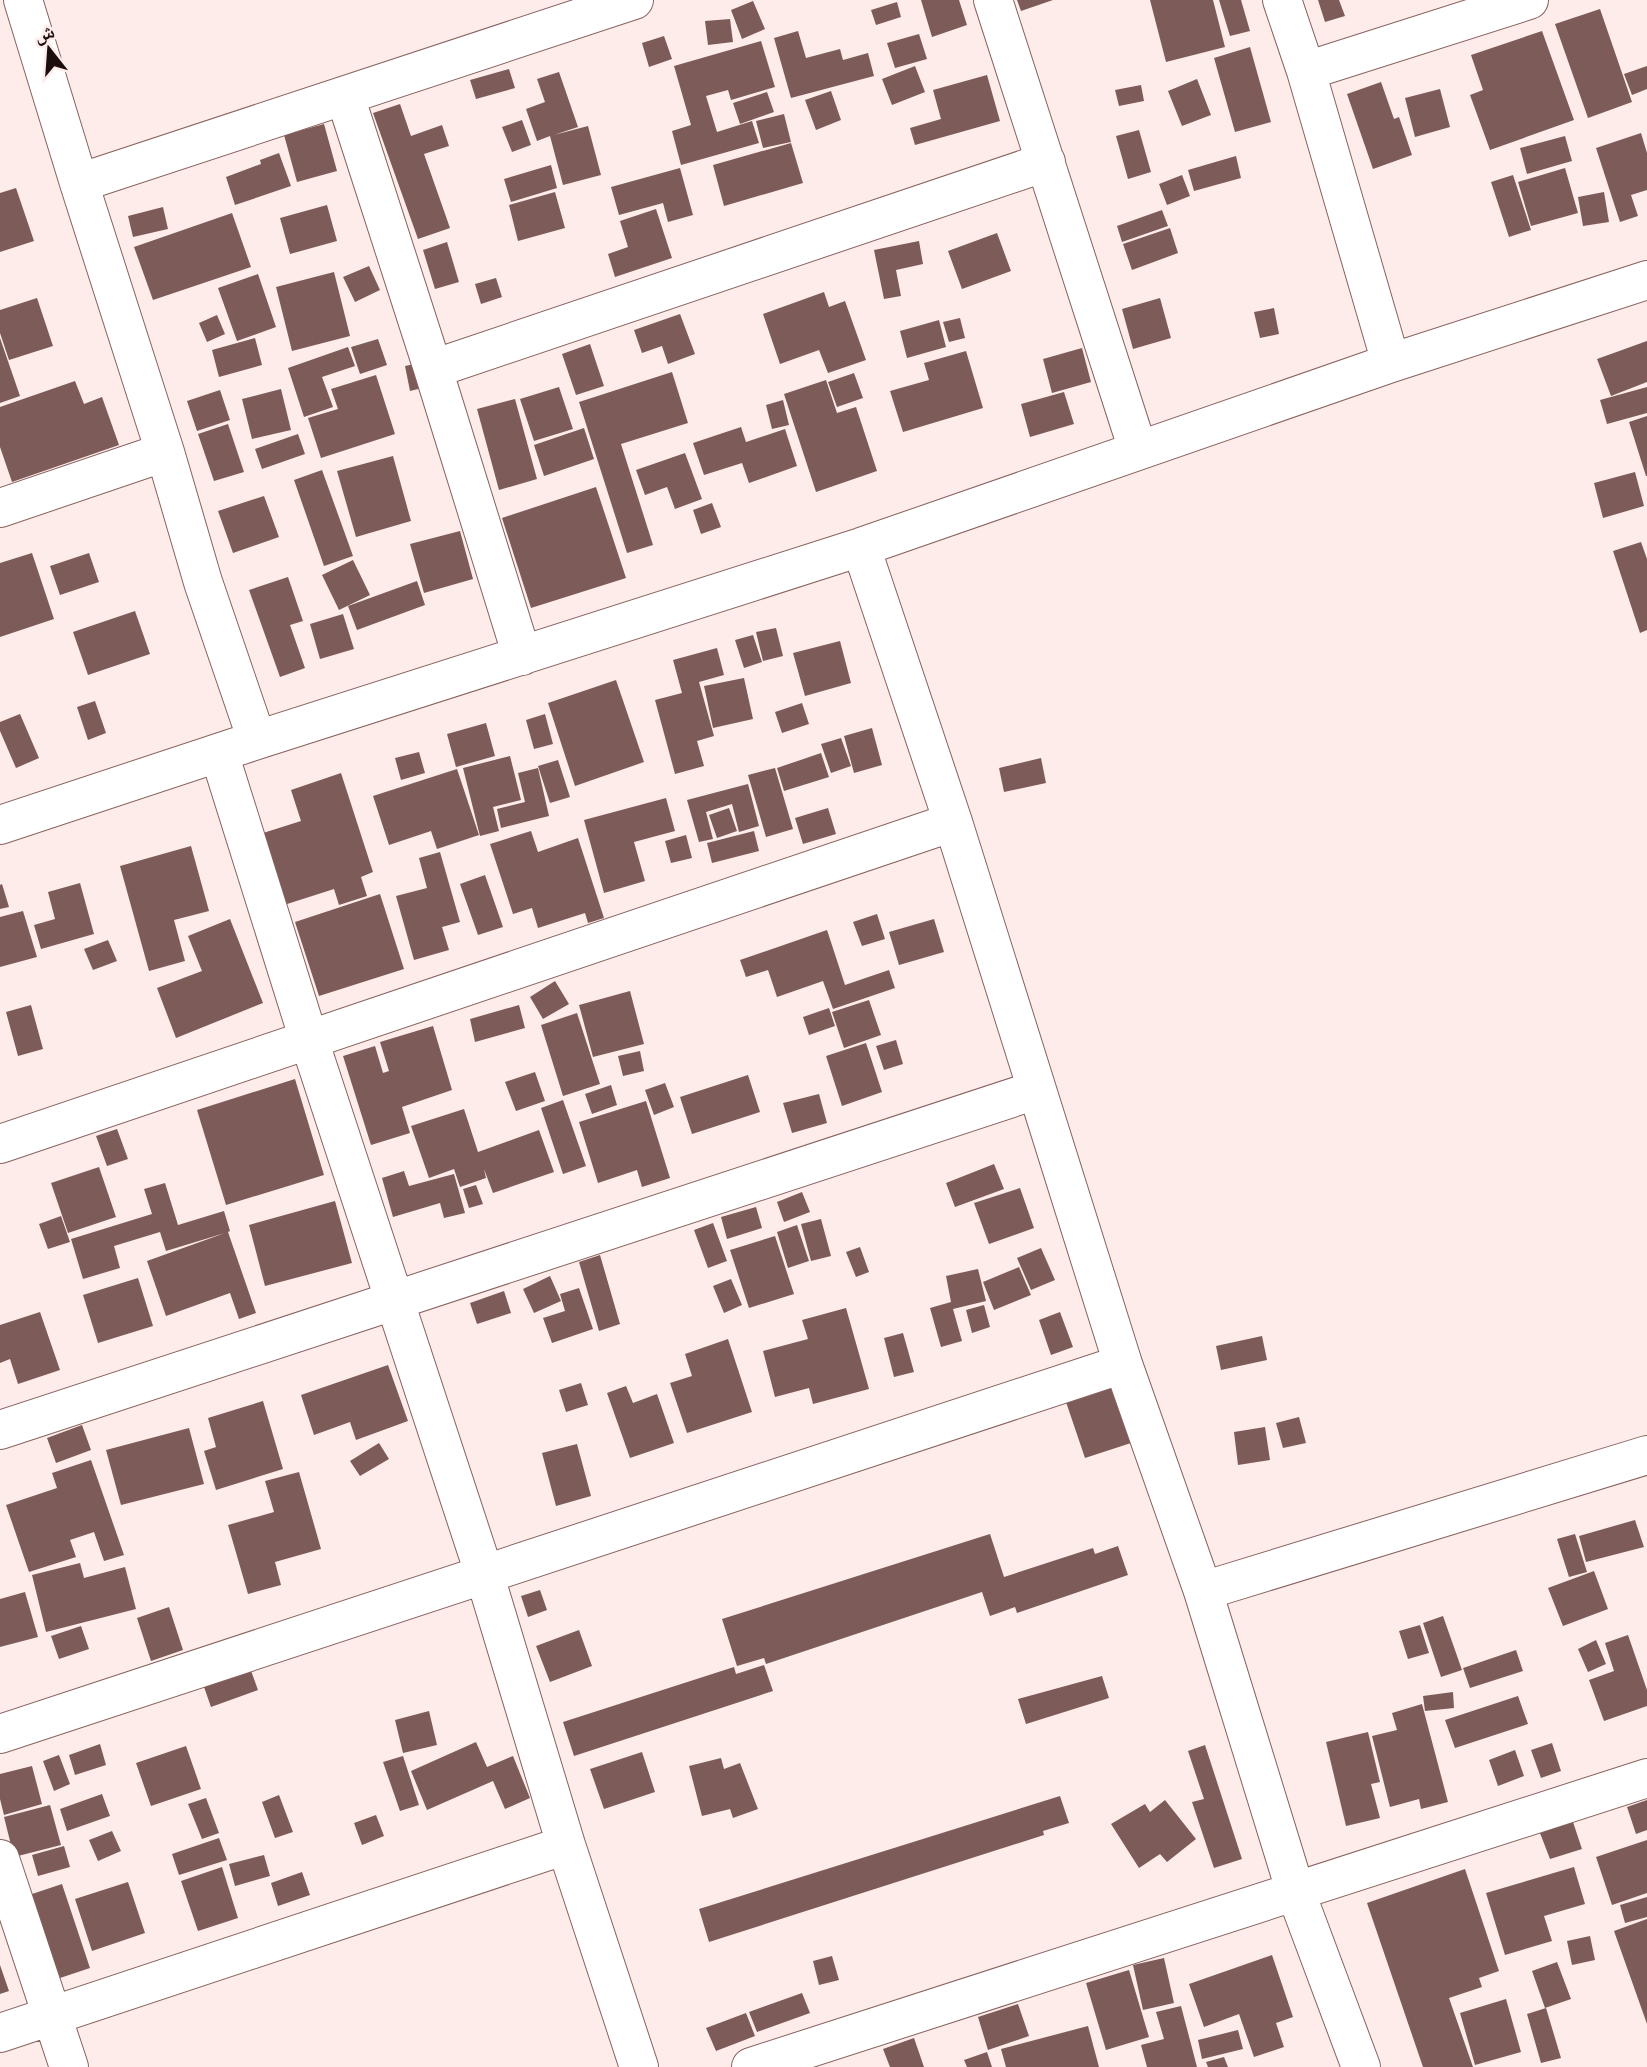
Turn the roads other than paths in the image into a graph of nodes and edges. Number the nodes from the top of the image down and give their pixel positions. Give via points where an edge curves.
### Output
1 (23, 0) edge
2 (634, 0) edge
3 (993, 0) edge
4 (1282, 0) edge
5 (1529, 0) edge
6 (564, 11) edge
7 (1306, 71) junction
8 (345, 96) junction
9 (1046, 162) junction
10 (79, 183) junction
11 (1647, 280) edge
12 (1391, 363) junction
13 (433, 369) junction
14 (1138, 450) junction
15 (165, 452) junction
16 (0, 508) edge
17 (861, 547) junction
18 (522, 656) junction
19 (257, 740) junction
20 (219, 753) junction
21 (953, 822) junction
22 (0, 825) edge
23 (309, 1040) junction
24 (1037, 1090) junction
25 (0, 1144) edge
26 (394, 1301) junction
27 (1123, 1363) junction
28 (0, 1430) edge
29 (1647, 1455) edge
30 (484, 1573) junction
31 (1203, 1591) junction
32 (0, 1734) edge
33 (1647, 1778) edge
34 (566, 1845) junction
35 (0, 1859) edge
36 (1296, 1893) junction
37 (52, 2016) junction
38 (0, 2033) edge
39 (69, 2067) edge
40 (639, 2067) edge
41 (751, 2067) edge
42 (1361, 2067) edge

1 - 10 street
2 - 6 street
3 - 9 street
4 - 7 street
5 - 7 street
6 - 8 street
7 - 12 street
8 - 10 street
8 - 13 street
9 - 13 street
9 - 14 street
10 - 15 street
11 - 12 street
12 - 14 street
13 - 18 street
14 - 17 street
15 - 16 street
15 - 19 street
17 - 18 street
17 - 21 street
18 - 19 street
19 - 20 street
20 - 22 street
20 - 23 street
21 - 23 street
21 - 24 street
23 - 25 street
23 - 26 street
24 - 26 street
24 - 27 street
26 - 28 street
26 - 30 street
27 - 30 street
27 - 31 street
29 - 31 street
30 - 32 street
30 - 34 street
31 - 36 street
33 - 36 street
34 - 37 street
34 - 40 street
35 - 37 street
36 - 41 street
36 - 42 street
37 - 38 street
37 - 39 street

